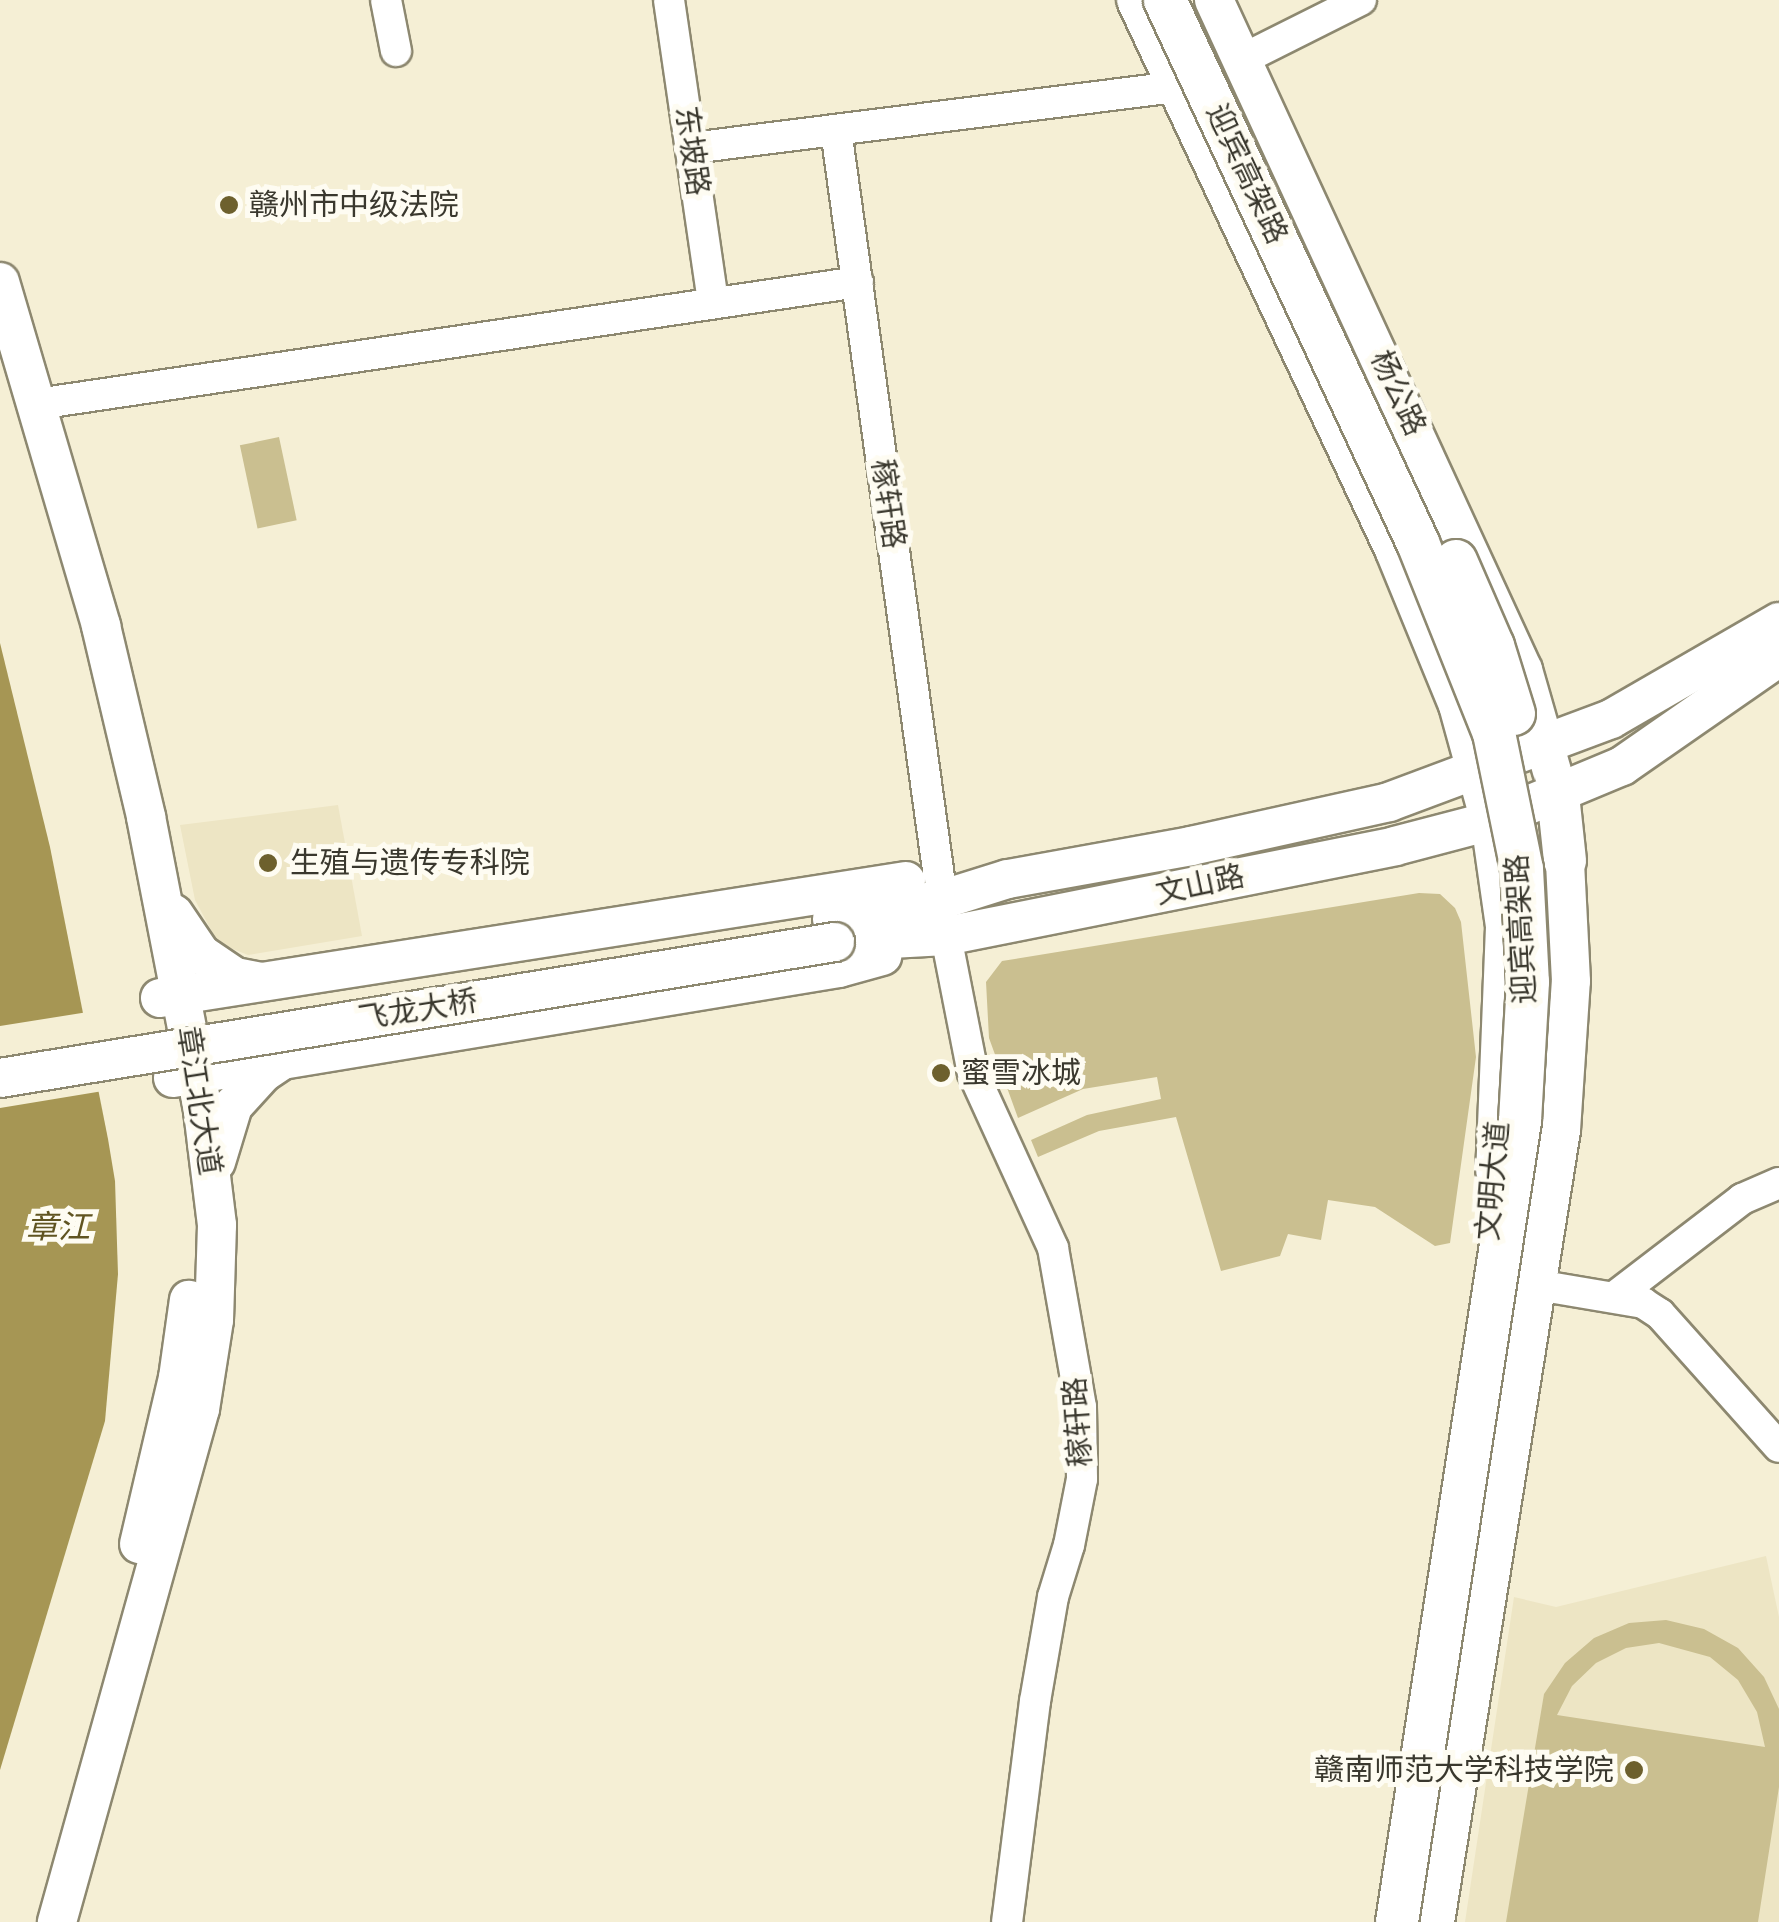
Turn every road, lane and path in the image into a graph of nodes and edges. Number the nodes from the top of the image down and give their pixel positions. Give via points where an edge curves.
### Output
1 (386, 0) edge
2 (669, 0) edge
3 (1136, 0) edge
4 (1165, 0) edge
5 (1192, 0) edge
6 (1214, 0) edge
7 (1360, 0) edge
8 (396, 50) dead end
9 (1243, 60) junction
10 (1176, 87) junction
11 (836, 130) junction
12 (692, 148) junction
13 (0, 282) edge
14 (858, 282) junction
15 (713, 303) junction
16 (0, 361) edge
17 (37, 404) junction
18 (1779, 622) edge
19 (1779, 658) edge
20 (1546, 746) junction
21 (1478, 772) junction
22 (1558, 795) junction
23 (1490, 821) junction
24 (1565, 860) joint
25 (939, 877) junction
26 (1008, 879) junction
27 (161, 888) junction
28 (833, 930) junction
29 (946, 936) junction
30 (262, 982) junction
31 (170, 997) junction
32 (0, 1053) edge
33 (284, 1060) junction
34 (184, 1076) junction
35 (0, 1078) edge
36 (1520, 1121) junction
37 (212, 1179) junction
38 (1779, 1184) edge
39 (1537, 1285) junction
40 (1617, 1295) junction
41 (1779, 1447) edge
42 (33, 1922) edge
43 (56, 1922) edge
44 (1007, 1922) edge
45 (1367, 1922) edge
46 (1382, 1922) edge
47 (1396, 1922) edge
48 (1421, 1922) edge
49 (1435, 1922) edge

1 - 8 street
2 - 12 street, 东坡路
3 - 10 main road
4 - 36 highway, 迎宾高架路, bridge via 1418,543 1494,733 1522,869 1528,982
5 - 48 highway, 迎宾高架路, bridge via 1494,646 1528,768 1545,868 1552,982 1522,1287
6 - 9 main road, 杨公路
7 - 9 street
9 - 20 main road, 杨公路 via 1468,545 1523,670
10 - 11 street
10 - 21 main road via 1444,664
11 - 12 street
11 - 14 street, 稼轩路
12 - 15 street, 东坡路
13 - 17 main road, 章江北大道
14 - 15 street
14 - 25 street, 稼轩路
15 - 17 street
16 - 31 main road, 章江北大道 via 80,631
17 - 27 main road, 章江北大道 via 101,626
18 - 20 main road via 1643,702
19 - 22 main road via 1622,766
20 - 21 main road
20 - 22 main road, 杨公路
21 - 23 main road, 文明大道
21 - 26 main road, 文山路 via 1389,802
22 - 23 main road, 文山路
22 - 24 highway, 文明大道
23 - 29 main road, 文山路
23 - 46 main road, 文明大道 via 1506,986 1486,1277
24 - 39 main road, 文明大道 via 1570,982 1562,1130
25 - 26 main road
25 - 30 main road
26 - 28 main road, 文山路
27 - 30 main road via 201,954 235,976
27 - 31 main road, 章江北大道
28 - 29 main road, 文山路
28 - 32 main road, 飞龙大桥
28 - 35 main road, 飞龙大桥, bridge
29 - 33 main road via 839,968
29 - 44 street, 稼轩路 via 974,1073 1053,1248 1081,1407 1082,1478 1035,1701
30 - 31 main road
31 - 34 main road, 章江北大道
33 - 34 main road
33 - 37 main road via 233,1106
34 - 37 main road, 章江北大道
34 - 42 main road, 章江北大道 via 192,1240 184,1349 142,1535
36 - 45 highway, bridge via 1477,1280
36 - 47 highway, 迎宾高架路, bridge
37 - 43 main road, 章江北大道 via 216,1271 200,1409
38 - 40 street via 1742,1200
39 - 40 street
39 - 49 main road, 文明大道
40 - 41 street via 1660,1314

